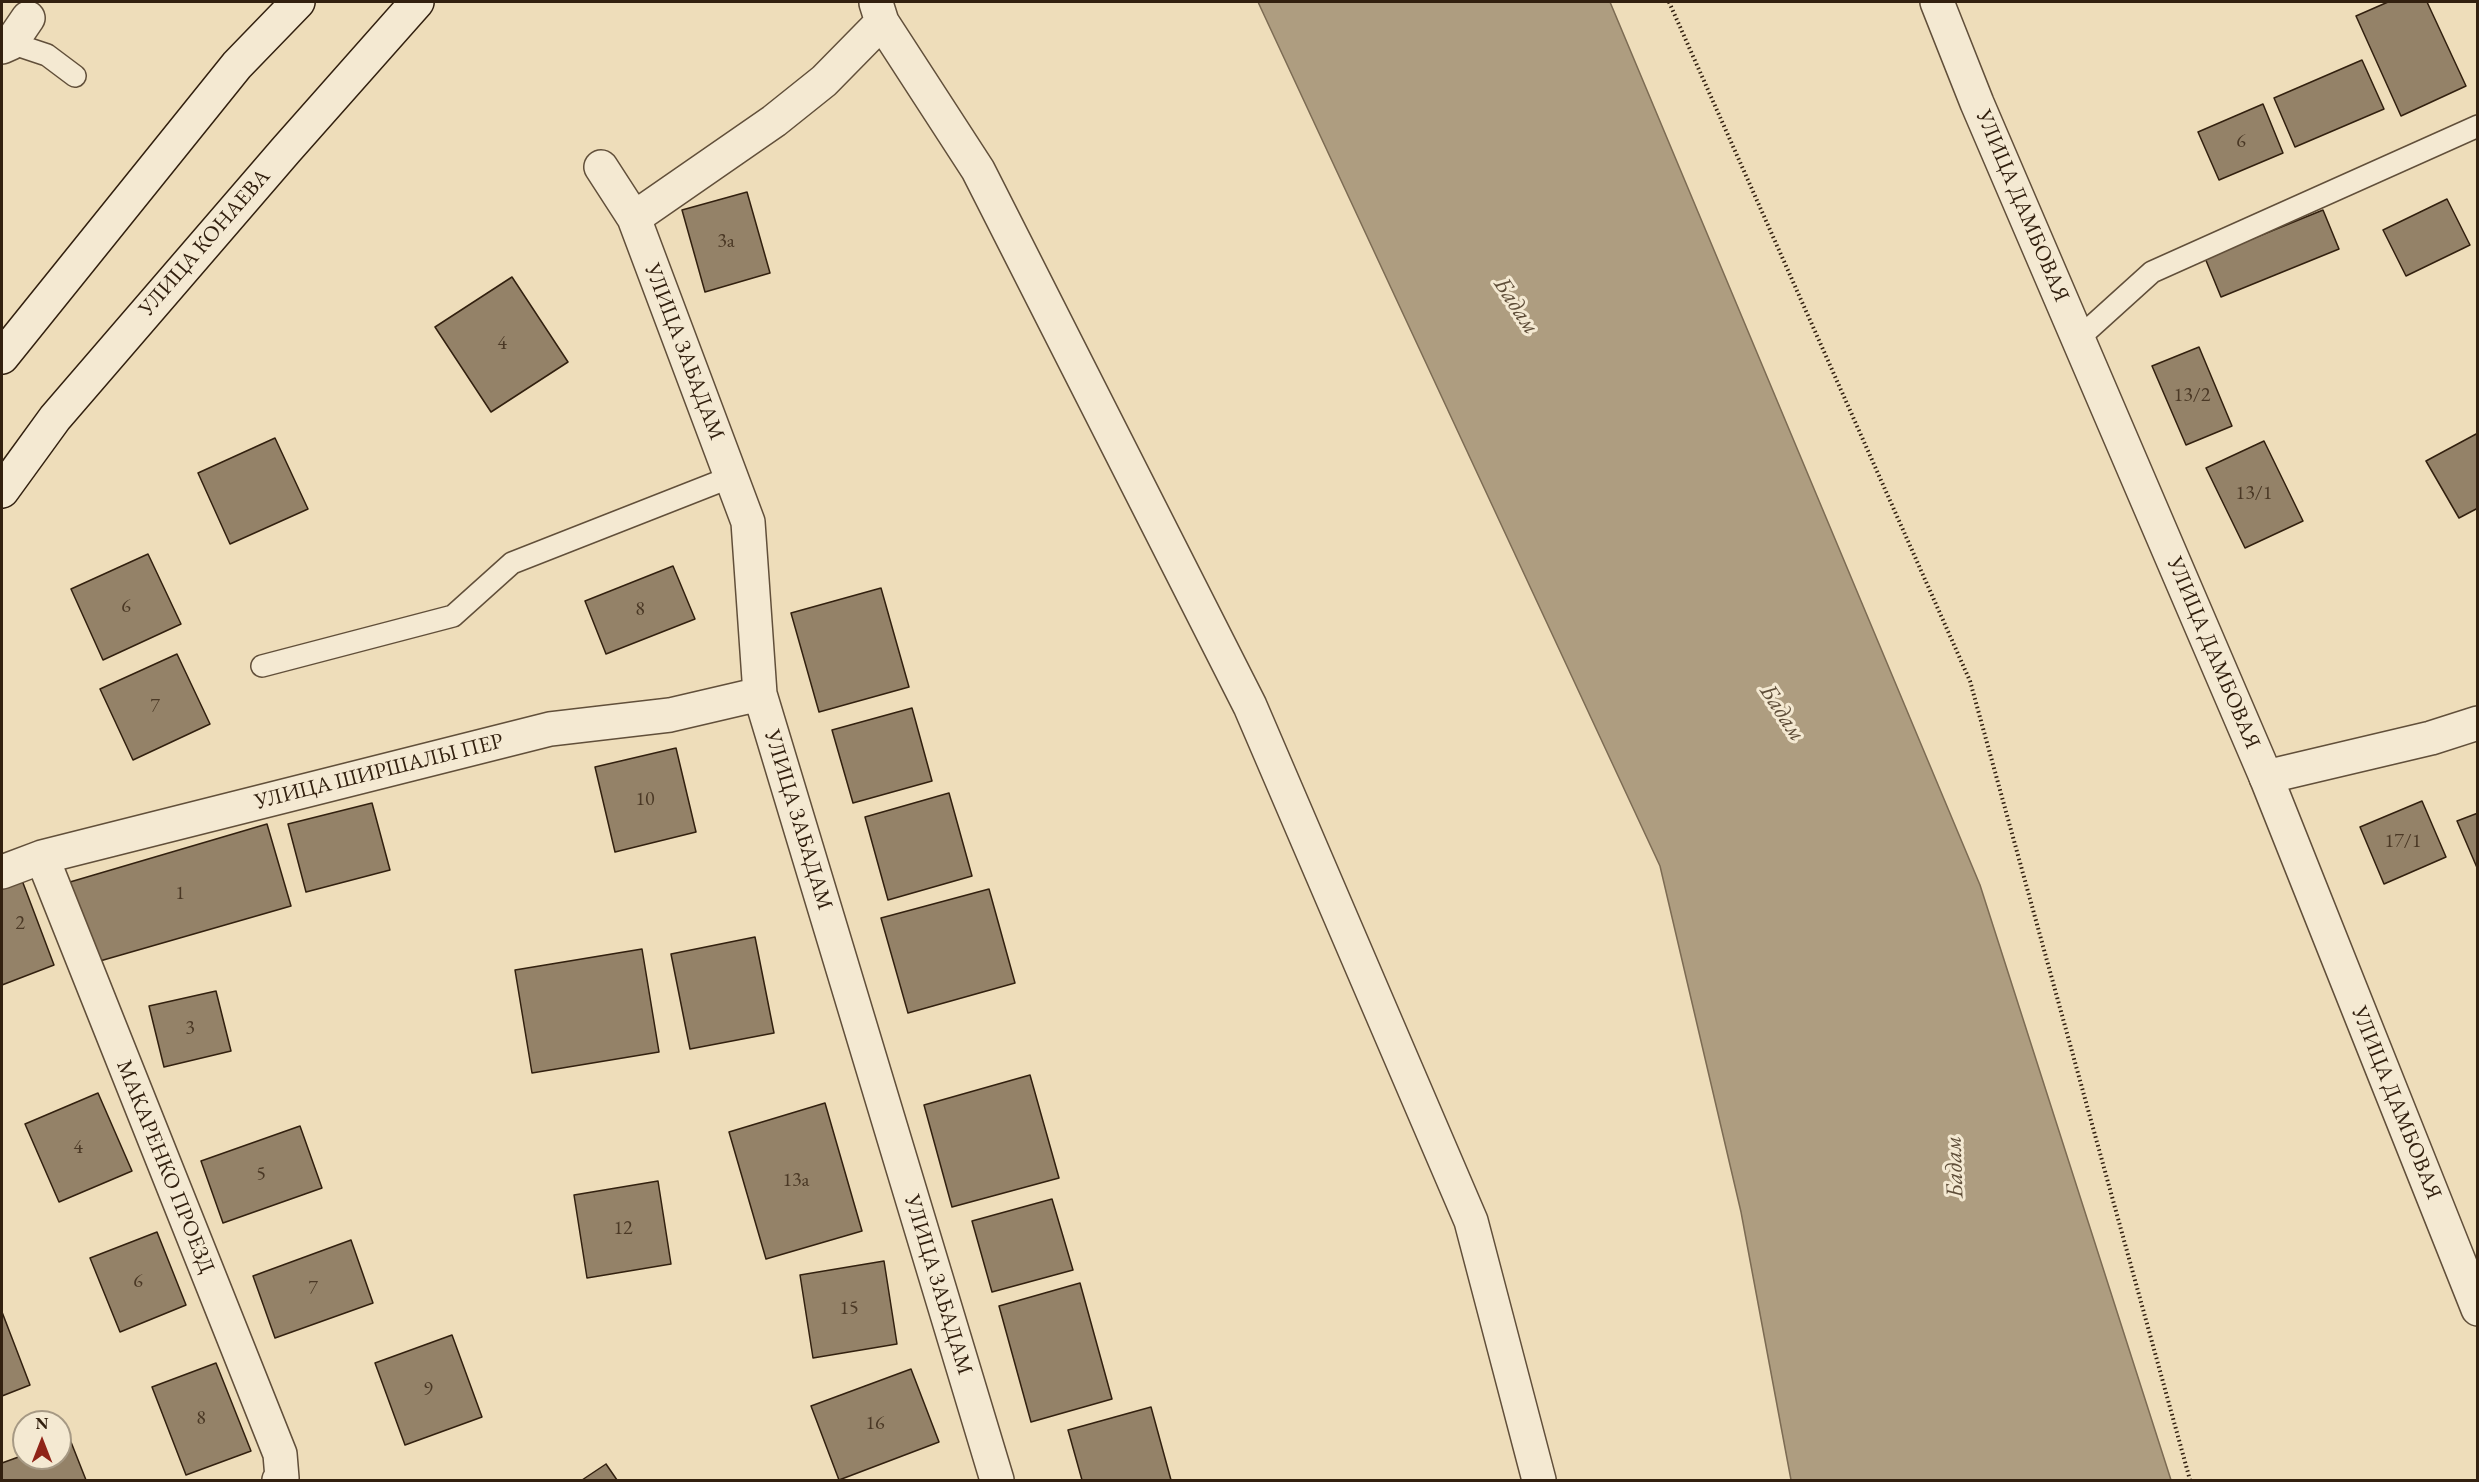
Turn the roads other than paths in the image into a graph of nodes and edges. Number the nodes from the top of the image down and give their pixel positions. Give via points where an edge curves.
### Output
1 (298, 2) edge
2 (417, 2) edge
3 (1937, 2) edge
4 (879, 12) edge
5 (17, 28) edge
6 (75, 75) dead end
7 (2478, 126) edge
8 (601, 167) dead end
9 (634, 218) junction
10 (2079, 338) junction
11 (2, 357) edge
12 (731, 477) junction
13 (2, 491) edge
14 (262, 666) dead end
15 (760, 694) junction
16 (2478, 723) edge
17 (2266, 777) junction
18 (42, 857) junction
19 (2, 872) edge
20 (2478, 1309) edge
21 (280, 1479) edge
22 (997, 1480) edge
23 (1539, 1480) edge

1 - 11 street via 237,65
2 - 13 street, УЛИЦА КОНАЕВА via 55,418
3 - 10 street, УЛИЦА ДАМБОВАЯ
4 - 9 street via 824,81 774,122
4 - 23 street via 978,170 1250,706 1471,1221
5 - 6 lane
7 - 10 lane via 2152,272
8 - 9 street, УЛИЦА ЗАБАДАМ
9 - 12 street, УЛИЦА ЗАБАДАМ
10 - 17 street, УЛИЦА ДАМБОВАЯ
12 - 14 lane via 512,563 453,616
12 - 15 street, УЛИЦА ЗАБАДАМ via 748,522
15 - 18 street, УЛИЦА ШИРШАЛЫ ПЕР via 670,715 550,729
15 - 22 street, УЛИЦА ЗАБАДАМ
16 - 17 street
17 - 20 street, УЛИЦА ДАМБОВАЯ
18 - 19 street, УЛИЦА ШИРШАЛЫ ПЕР
18 - 21 street, МАКАРЕНКО ПРОЕЗД via 280,1454

